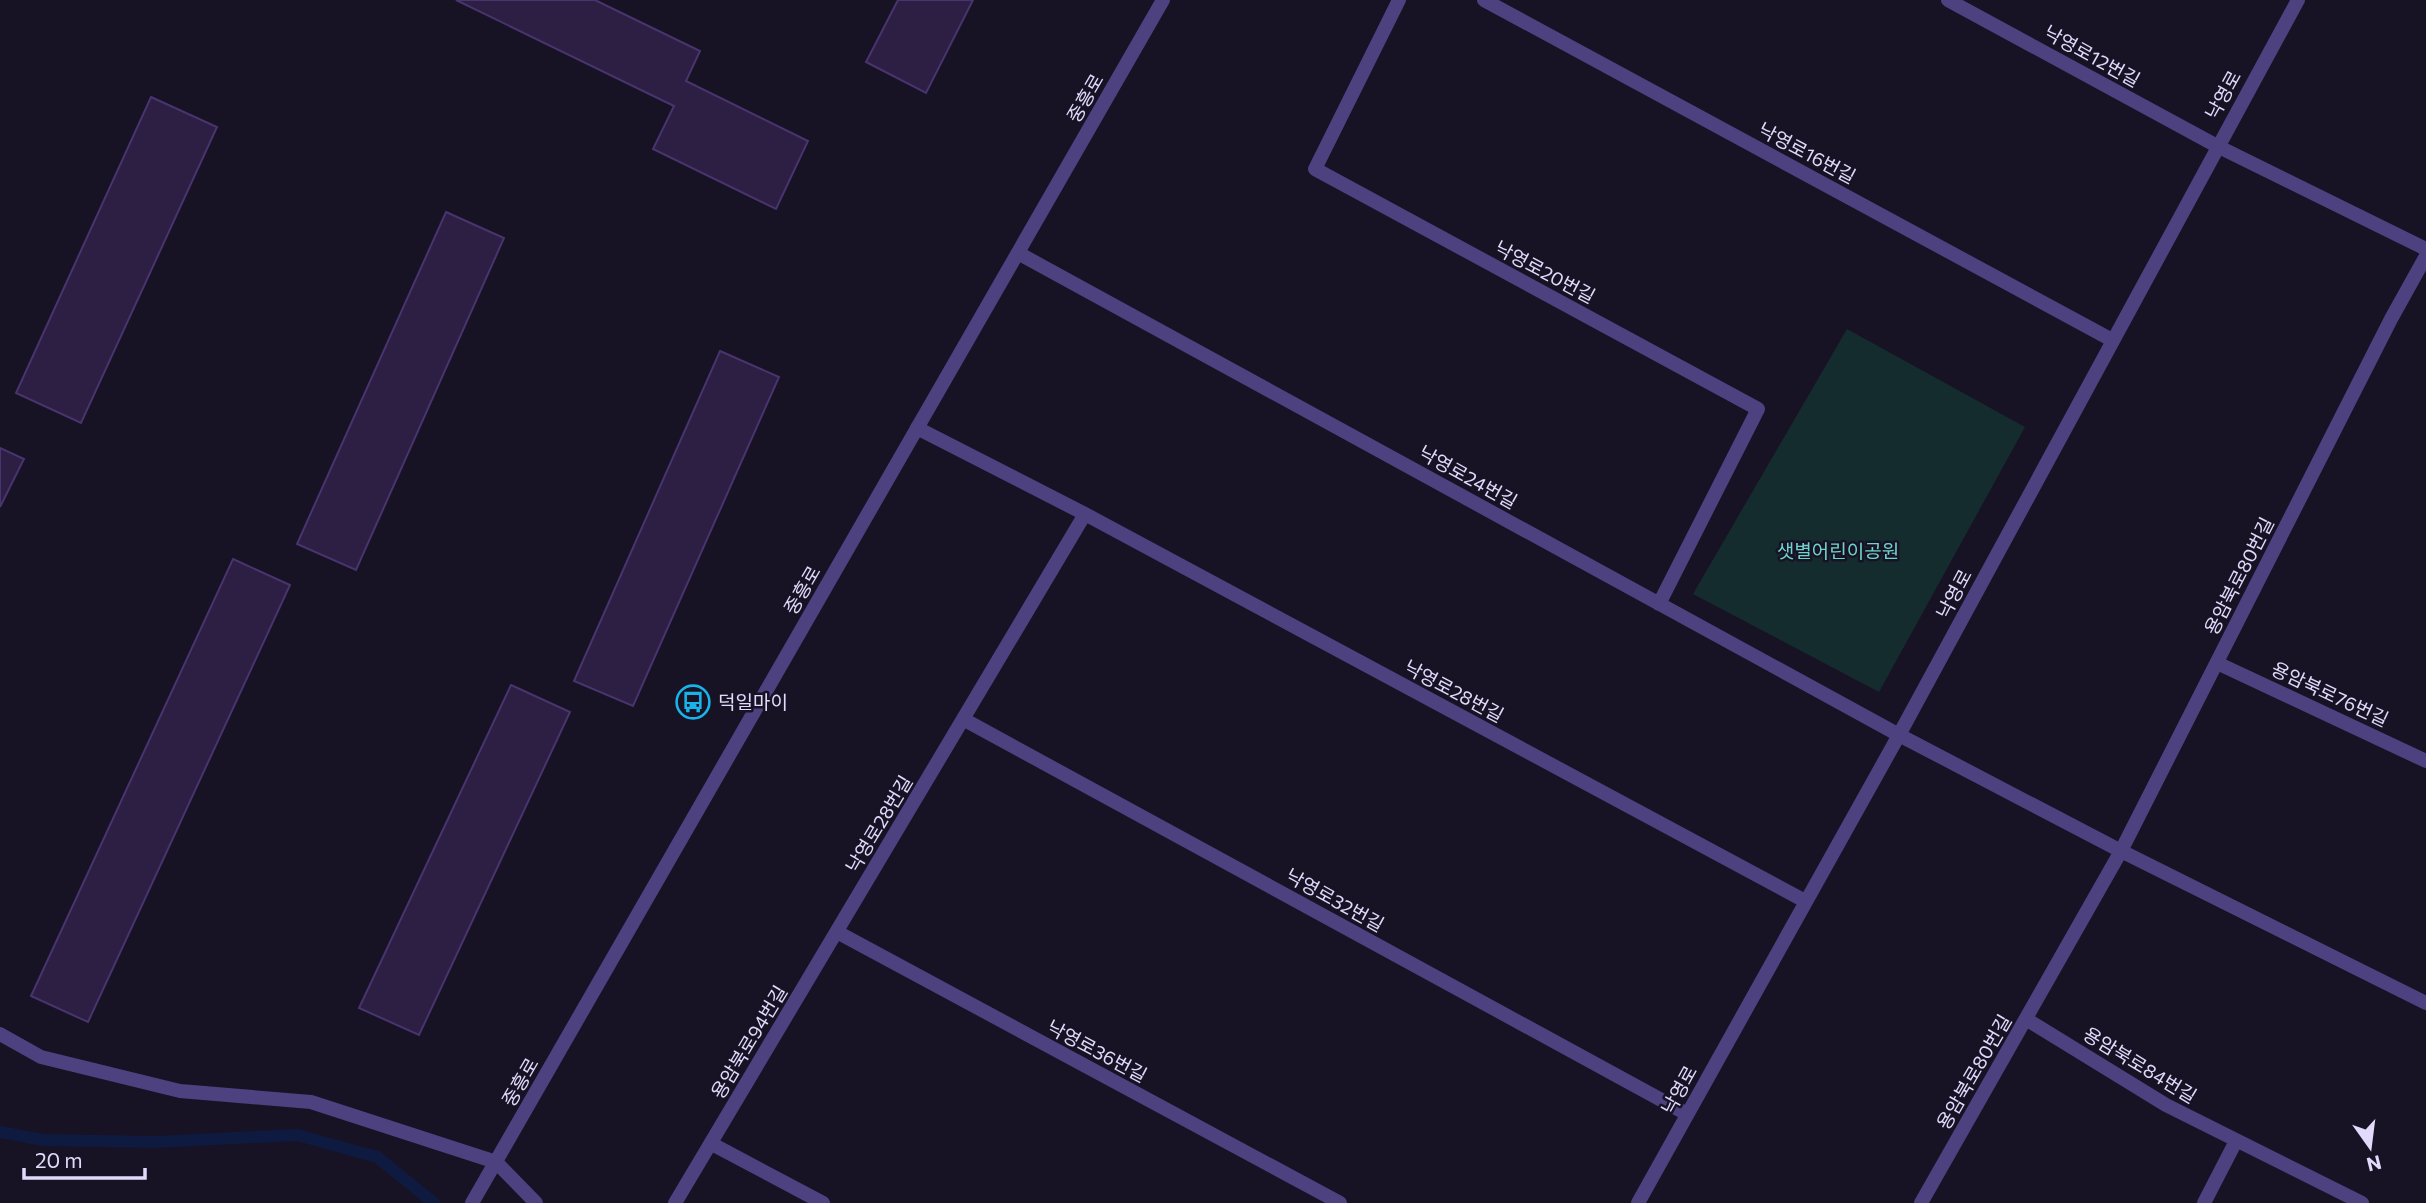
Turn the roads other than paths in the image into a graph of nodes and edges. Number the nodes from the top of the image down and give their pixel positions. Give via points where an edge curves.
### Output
1 (1163, 0) edge
2 (1399, 0) edge
3 (1484, 0) edge
4 (1948, 0) edge
5 (2298, 0) edge
6 (2217, 146) junction
7 (2426, 249) edge
8 (1018, 253) junction
9 (2426, 256) edge
10 (2112, 340) junction
11 (917, 428) junction
12 (1085, 514) junction
13 (1659, 604) junction
14 (2217, 663) junction
15 (963, 719) junction
16 (1899, 735) junction
17 (2426, 761) edge
18 (2122, 850) junction
19 (856, 900) joint
20 (1805, 901) junction
21 (837, 932) junction
22 (2426, 1003) edge
23 (2026, 1019) junction
24 (0, 1034) edge
25 (1688, 1114) junction
26 (2236, 1141) junction
27 (712, 1144) junction
28 (496, 1162) junction
29 (473, 1201) edge
30 (536, 1203) edge
31 (675, 1203) edge
32 (823, 1203) edge
33 (1340, 1203) edge
34 (1638, 1203) edge
35 (1921, 1203) edge
36 (2204, 1203) edge
37 (2362, 1203) edge

1 - 8 street, 중흥로
2 - 13 street, 낙영로20번길 via 1315,169 1758,409
3 - 10 street, 낙영로16번길
4 - 6 street, 낙영로12번길
5 - 6 street, 낙영로
6 - 7 street, 낙영로12번길
6 - 10 street, 낙영로
8 - 11 street, 중흥로
8 - 13 street, 낙영로24번길
9 - 14 street, 용암북로80번길
10 - 16 street, 낙영로
11 - 12 street, 낙영로28번길
11 - 28 street, 중흥로
12 - 15 street, 낙영로28번길
12 - 20 street, 낙영로28번길
13 - 16 street, 낙영로24번길
14 - 17 street, 용암북로76번길
14 - 18 street, 용암북로80번길
15 - 19 street, 낙영로28번길
15 - 25 street, 낙영로32번길
16 - 18 street
16 - 20 street, 낙영로
18 - 22 street
18 - 23 street, 용암북로80번길
19 - 21 street, 용암북로94번길
20 - 25 street, 낙영로
21 - 27 street, 용암북로94번길
21 - 33 street, 낙영로36번길
23 - 26 street, 용암북로84번길 via 2166,1105
23 - 35 street, 용암북로80번길
24 - 28 street via 41,1057 180,1091 311,1102
25 - 34 street, 낙영로
26 - 36 street
26 - 37 street, 용암북로84번길
27 - 31 street, 용암북로94번길
27 - 32 street
28 - 29 street, 중흥로
28 - 30 street

